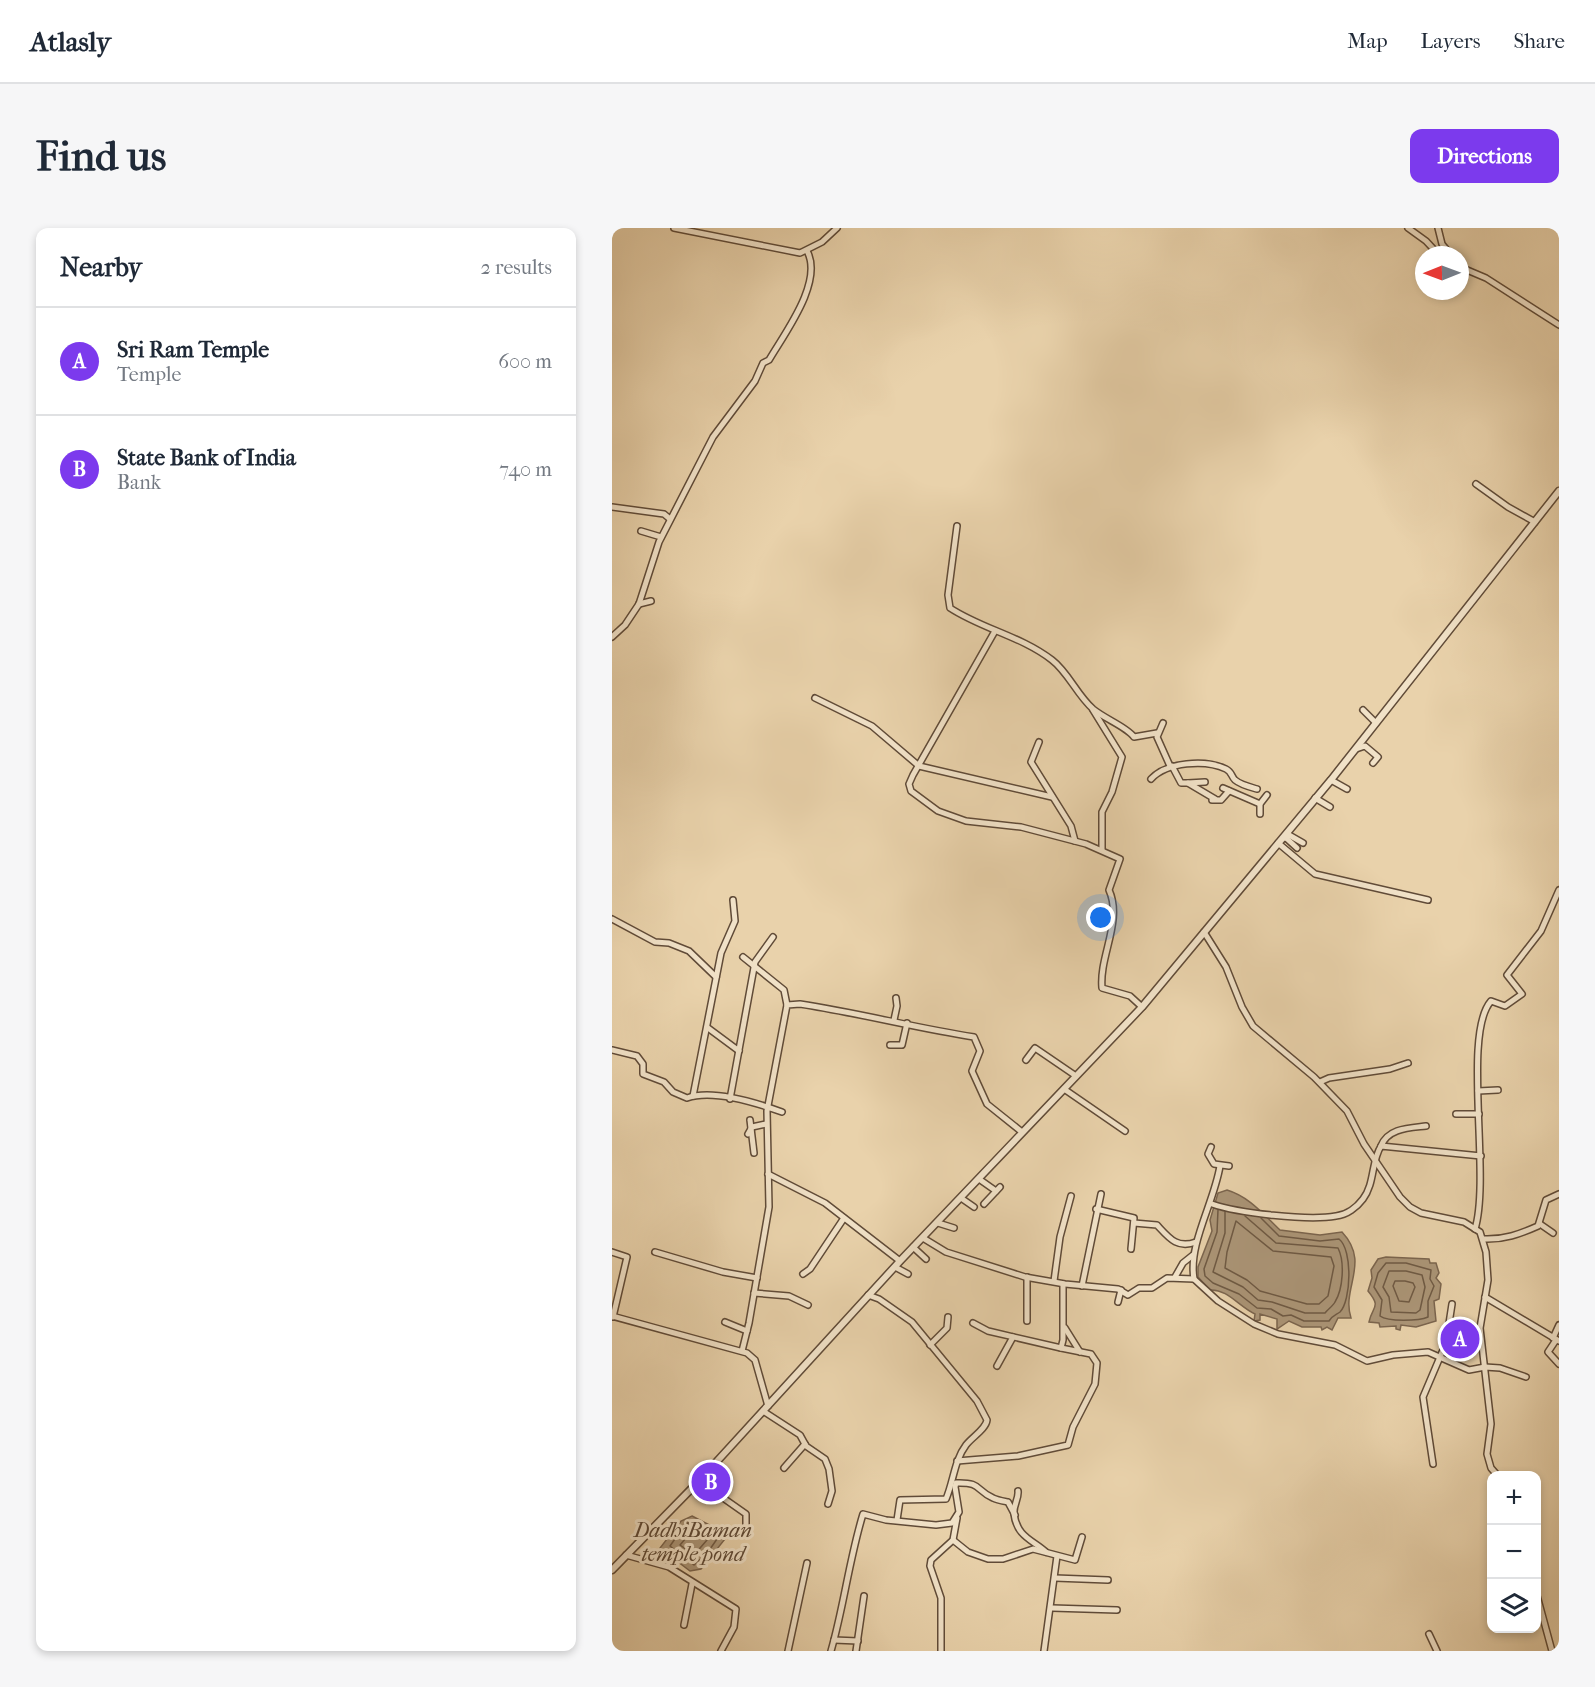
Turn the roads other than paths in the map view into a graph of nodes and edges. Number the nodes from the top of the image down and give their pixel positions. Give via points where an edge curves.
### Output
1 (674, 228) edge
2 (837, 228) edge
3 (1408, 228) edge
4 (1438, 228) edge
5 (1431, 246) edge
6 (1444, 246) edge
7 (807, 251) junction
8 (1469, 271) edge
9 (1559, 325) edge
10 (1476, 484) dead end
11 (1559, 491) edge
12 (612, 507) edge
13 (670, 519) junction
14 (1535, 522) junction
15 (957, 526) dead end
16 (641, 531) dead end
17 (661, 537) junction
18 (651, 601) dead end
19 (639, 604) junction
20 (995, 631) junction
21 (612, 637) edge
22 (816, 698) dead end
23 (1092, 708) junction
24 (1363, 710) dead end
25 (1163, 723) dead end
26 (1376, 723) junction
27 (1156, 733) junction
28 (1039, 742) dead end
29 (1354, 751) junction
30 (1372, 763) dead end
31 (919, 766) junction
32 (1171, 766) junction
33 (1151, 779) dead end
34 (1331, 780) junction
35 (1205, 782) dead end
36 (1188, 783) junction
37 (1223, 788) dead end
38 (1257, 789) dead end
39 (1347, 789) dead end
40 (1229, 791) junction
41 (1267, 795) dead end
42 (1052, 797) junction
43 (1315, 798) junction
44 (1260, 804) junction
45 (1330, 807) dead end
46 (1260, 814) dead end
47 (1284, 837) junction
48 (1075, 841) junction
49 (1278, 843) junction
50 (1304, 843) dead end
51 (1297, 848) dead end
52 (1102, 850) junction
53 (1559, 890) edge
54 (733, 900) dead end
55 (1428, 900) dead end
56 (612, 920) edge
57 (1204, 932) junction
58 (773, 937) dead end
59 (743, 957) dead end
60 (755, 968) junction
61 (716, 977) junction
62 (896, 998) dead end
63 (787, 1005) junction
64 (1142, 1007) junction
65 (894, 1020) junction
66 (907, 1023) junction
67 (708, 1028) junction
68 (890, 1045) dead end
69 (612, 1050) edge
70 (739, 1051) junction
71 (1026, 1060) dead end
72 (1408, 1064) dead end
73 (1076, 1076) junction
74 (1320, 1083) junction
75 (1064, 1089) junction
76 (1498, 1090) dead end
77 (1478, 1091) junction
78 (693, 1096) junction
79 (730, 1099) junction
80 (767, 1107) junction
81 (782, 1112) dead end
82 (1456, 1114) dead end
83 (1479, 1114) junction
84 (750, 1120) dead end
85 (766, 1124) junction
86 (1426, 1126) dead end
87 (1125, 1131) dead end
88 (748, 1132) junction
89 (1022, 1132) junction
90 (1381, 1146) junction
91 (1211, 1147) dead end
92 (754, 1153) dead end
93 (1481, 1156) junction
94 (1376, 1163) junction
95 (1220, 1166) junction
96 (1229, 1166) dead end
97 (768, 1174) junction
98 (979, 1179) junction
99 (1101, 1194) dead end
100 (1559, 1194) edge
101 (1071, 1196) dead end
102 (961, 1198) junction
103 (984, 1204) dead end
104 (1212, 1204) junction
105 (974, 1207) dead end
106 (1096, 1209) junction
107 (844, 1218) junction
108 (938, 1223) junction
109 (1134, 1223) junction
110 (1540, 1224) junction
111 (954, 1228) dead end
112 (1475, 1228) junction
113 (1553, 1233) dead end
114 (923, 1238) junction
115 (1483, 1239) junction
116 (1196, 1242) junction
117 (913, 1247) junction
118 (1131, 1249) dead end
119 (612, 1252) edge
120 (655, 1252) dead end
121 (1193, 1255) junction
122 (926, 1259) dead end
123 (900, 1261) junction
124 (895, 1267) junction
125 (803, 1274) dead end
126 (908, 1274) dead end
127 (1027, 1277) junction
128 (1175, 1277) junction
129 (757, 1278) junction
130 (1194, 1279) junction
131 (1054, 1281) junction
132 (1063, 1284) junction
133 (1082, 1286) junction
134 (1121, 1290) junction
135 (754, 1293) junction
136 (868, 1295) junction
137 (1485, 1297) junction
138 (1118, 1302) dead end
139 (1452, 1304) dead end
140 (808, 1305) dead end
141 (613, 1317) edge
142 (948, 1317) dead end
143 (1027, 1321) dead end
144 (725, 1322) dead end
145 (973, 1323) dead end
146 (1063, 1325) junction
147 (1559, 1325) edge
148 (747, 1331) junction
149 (1013, 1337) junction
150 (1556, 1340) edge
151 (930, 1345) junction
152 (1061, 1348) junction
153 (742, 1351) junction
154 (1080, 1352) junction
155 (1557, 1355) edge
156 (1440, 1359) junction
157 (1559, 1364) edge
158 (997, 1366) dead end
159 (1485, 1367) junction
160 (1526, 1377) dead end
161 (766, 1409) junction
162 (805, 1444) junction
163 (957, 1461) junction
164 (1433, 1464) dead end
165 (784, 1468) dead end
166 (1494, 1471) edge
167 (699, 1481) junction
168 (1018, 1491) dead end
169 (828, 1504) dead end
170 (1015, 1515) junction
171 (957, 1518) junction
172 (897, 1520) junction
173 (746, 1528) dead end
174 (1082, 1537) dead end
175 (953, 1540) junction
176 (1047, 1553) junction
177 (626, 1555) junction
178 (1057, 1556) junction
179 (807, 1563) dead end
180 (612, 1570) edge
181 (1055, 1578) junction
182 (1108, 1580) dead end
183 (692, 1584) junction
184 (864, 1596) dead end
185 (1052, 1608) junction
186 (1117, 1610) dead end
187 (1541, 1610) edge
188 (684, 1626) dead end
189 (1429, 1634) dead end
190 (834, 1640) junction
191 (858, 1641) junction
192 (722, 1651) edge
193 (788, 1651) edge
194 (831, 1651) edge
195 (856, 1651) edge
196 (941, 1651) edge
197 (1044, 1651) edge
198 (1437, 1651) edge
199 (1552, 1651) edge

1 - 7 street via 800,253
2 - 7 street
3 - 5 street
4 - 6 street
7 - 13 street via 810,268 801,308 769,360 762,363 755,381 713,437
8 - 9 street
10 - 14 street
11 - 14 street
12 - 13 street via 664,514
13 - 17 street
14 - 26 street
15 - 20 street via 948,594 950,608
16 - 17 street
17 - 19 street
18 - 19 street
19 - 21 street
20 - 23 street via 1022,641 1054,661
20 - 31 street
22 - 31 street via 872,726
23 - 27 street via 1134,737
23 - 52 street via 1122,757 1102,812
24 - 26 street
25 - 27 street
26 - 29 street
27 - 32 street
28 - 42 street via 1031,762
29 - 30 street via 1370,748 1378,757
29 - 34 street
31 - 42 street
31 - 48 street via 909,784 911,791 938,811 966,821 1020,827
32 - 33 street
32 - 36 street via 1176,779
32 - 38 street via 1216,765
34 - 39 street
34 - 43 street
35 - 36 street
36 - 40 street via 1213,800 1221,800
37 - 40 street
40 - 44 street
41 - 44 street
42 - 48 street via 1071,826
43 - 45 street
43 - 47 street
44 - 46 street
47 - 49 street
47 - 50 street via 1295,836
47 - 51 street
48 - 52 street
49 - 55 street via 1315,874
49 - 57 street
52 - 64 street via 1120,859 1109,890 1114,912 1101,971 1102,988 1130,996
53 - 77 street via 1541,931 1507,975 1522,994 1504,1006 1495,1001 1488,1004 1478,1041
54 - 61 street via 735,921
56 - 61 street via 655,942 690,951
57 - 64 street
57 - 74 street via 1226,967 1253,1026
58 - 60 street via 759,954
59 - 60 street
60 - 63 street via 784,990
60 - 70 street
61 - 67 street
62 - 65 street
63 - 65 street
63 - 80 street
64 - 73 street
65 - 66 street
66 - 68 street via 902,1045
66 - 89 street via 976,1039 980,1051 972,1071 984,1100
67 - 70 street
67 - 78 street
69 - 78 street via 637,1056 643,1064 643,1074 664,1082 673,1092 687,1098
70 - 79 street
71 - 73 street via 1035,1048
72 - 74 street
73 - 75 street
74 - 94 street via 1347,1111
75 - 87 street
75 - 89 street
76 - 77 street
77 - 83 street
78 - 79 street
79 - 80 street via 755,1101
80 - 81 street
80 - 85 street
82 - 83 street
83 - 93 street
84 - 88 street
85 - 88 street via 752,1126
85 - 97 street
86 - 90 street via 1395,1131
88 - 92 street
89 - 98 street
90 - 93 street
90 - 94 street
91 - 95 street via 1208,1154
93 - 112 street
94 - 104 street via 1364,1198 1353,1209 1336,1216 1237,1212
94 - 112 street via 1410,1207
95 - 96 street
95 - 104 street
97 - 107 street via 825,1203
97 - 129 street via 769,1207
98 - 102 street
98 - 103 street via 998,1189
99 - 106 street
100 - 110 street via 1546,1200
101 - 131 street via 1059,1237
102 - 105 street
102 - 108 street
104 - 116 street
106 - 109 street via 1131,1216
106 - 133 street
107 - 123 street
107 - 125 street
108 - 111 street
108 - 114 street
109 - 116 street via 1156,1225 1182,1245
109 - 118 street
110 - 113 street
110 - 115 street via 1524,1234
112 - 115 street
114 - 117 street
114 - 127 street via 946,1252
115 - 137 street via 1488,1280
116 - 121 street
117 - 122 street
117 - 123 street
119 - 141 street via 627,1257
120 - 129 street
121 - 128 street
121 - 130 street
123 - 124 street
124 - 126 street
124 - 136 street
127 - 131 street
127 - 143 street
128 - 130 street
128 - 134 street via 1128,1295
129 - 135 street
130 - 156 street via 1227,1307 1278,1334 1335,1345 1367,1361 1420,1352
131 - 132 street
132 - 133 street
132 - 146 street
133 - 134 street
134 - 138 street
135 - 140 street via 789,1296
135 - 148 street
136 - 151 street via 912,1322
136 - 161 street
137 - 150 street
137 - 159 street via 1480,1328
139 - 156 street
141 - 153 street
142 - 151 street via 948,1328
144 - 148 street
145 - 149 street
146 - 152 street
146 - 154 street
147 - 150 street
148 - 153 street
149 - 152 street
149 - 158 street
150 - 155 street via 1548,1352
151 - 163 street via 977,1401 987,1420
152 - 154 street
153 - 161 street via 755,1360
154 - 163 street via 1095,1357 1098,1369 1068,1445 1018,1456
155 - 157 street
156 - 159 street via 1469,1370
156 - 164 street via 1423,1397
159 - 160 street via 1508,1369
159 - 166 street via 1492,1433 1487,1454
161 - 162 street via 800,1435
161 - 167 street
162 - 165 street
162 - 169 street via 821,1455 829,1469 832,1491
163 - 172 street via 946,1498 900,1500
167 - 173 street via 746,1514
167 - 177 street
168 - 170 street
170 - 171 street via 1008,1502 992,1498 974,1483 961,1482 955,1487 959,1502
170 - 176 street via 1026,1538
171 - 172 street via 944,1525
171 - 175 street
172 - 190 street via 863,1514
174 - 178 street via 1076,1560
175 - 176 street via 968,1552 988,1559 1003,1560 1033,1550
175 - 196 street via 931,1560 930,1566 941,1598
176 - 178 street
177 - 180 street
177 - 183 street via 669,1567
178 - 181 street
179 - 193 street
181 - 182 street
181 - 185 street
183 - 188 street
183 - 192 street via 736,1609 734,1627
184 - 191 street
185 - 186 street
185 - 197 street
187 - 199 street
189 - 198 street
190 - 191 street
190 - 194 street
191 - 195 street

